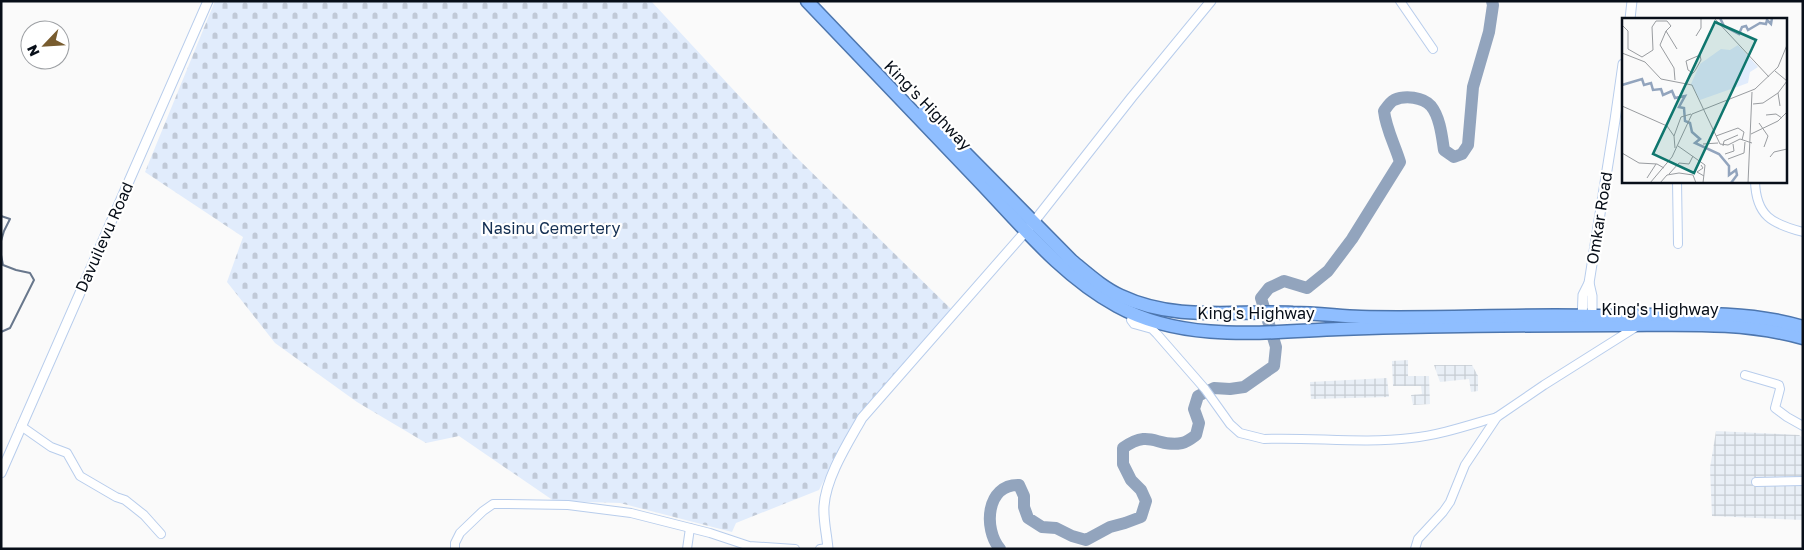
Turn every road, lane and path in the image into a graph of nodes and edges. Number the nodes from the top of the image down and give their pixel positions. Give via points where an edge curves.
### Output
1 (208, 1) edge
2 (807, 1) edge
3 (818, 1) edge
4 (1210, 1) edge
5 (1400, 1) edge
6 (1632, 1) edge
7 (1630, 18) edge
8 (1433, 49) dead end
9 (1622, 76) edge
10 (1620, 100) edge
11 (1677, 182) edge
12 (1755, 182) edge
13 (1030, 227) junction
14 (1803, 232) edge
15 (1678, 244) dead end
16 (1133, 314) junction
17 (1587, 320) junction
18 (1639, 325) junction
19 (1803, 327) edge
20 (1803, 338) edge
21 (1745, 375) dead end
22 (1497, 417) junction
23 (21, 426) junction
24 (1803, 426) edge
25 (1, 473) edge
26 (1803, 481) edge
27 (1756, 482) dead end
28 (690, 528) junction
29 (161, 534) dead end
30 (825, 548) edge
31 (455, 549) edge
32 (687, 549) edge
33 (795, 549) edge
34 (1415, 549) edge

1 - 23 street, Davuilevu Road
2 - 13 highway, King's Highway
3 - 13 highway, King's Highway
4 - 13 street
5 - 8 street
6 - 7 street
9 - 10 street, Omkar Road
10 - 17 street, Omkar Road via 1584,295
11 - 15 street
12 - 14 street via 1759,208 1783,226
13 - 16 highway, King's Highway via 1065,270
13 - 17 highway, King's Highway via 1096,282 1122,296 1158,308 1201,314 1290,312
13 - 30 street via 862,418 830,481 824,506
16 - 17 highway, King's Highway via 1153,322 1198,331 1252,333
16 - 22 street via 1131,320 1134,324 1152,329 1240,433 1264,438 1410,439
17 - 18 highway, King's Highway
17 - 19 highway, King's Highway via 1683,313 1734,315
18 - 20 highway, King's Highway via 1735,326
18 - 22 street
21 - 24 street via 1779,386 1776,408
22 - 34 street via 1465,465 1446,507 1418,539
23 - 25 street, Davuilevu Road
23 - 29 street via 67,454 80,476 125,500
26 - 27 street
28 - 31 street via 631,513 568,505 493,504 460,533
28 - 32 street
28 - 33 street via 749,546

